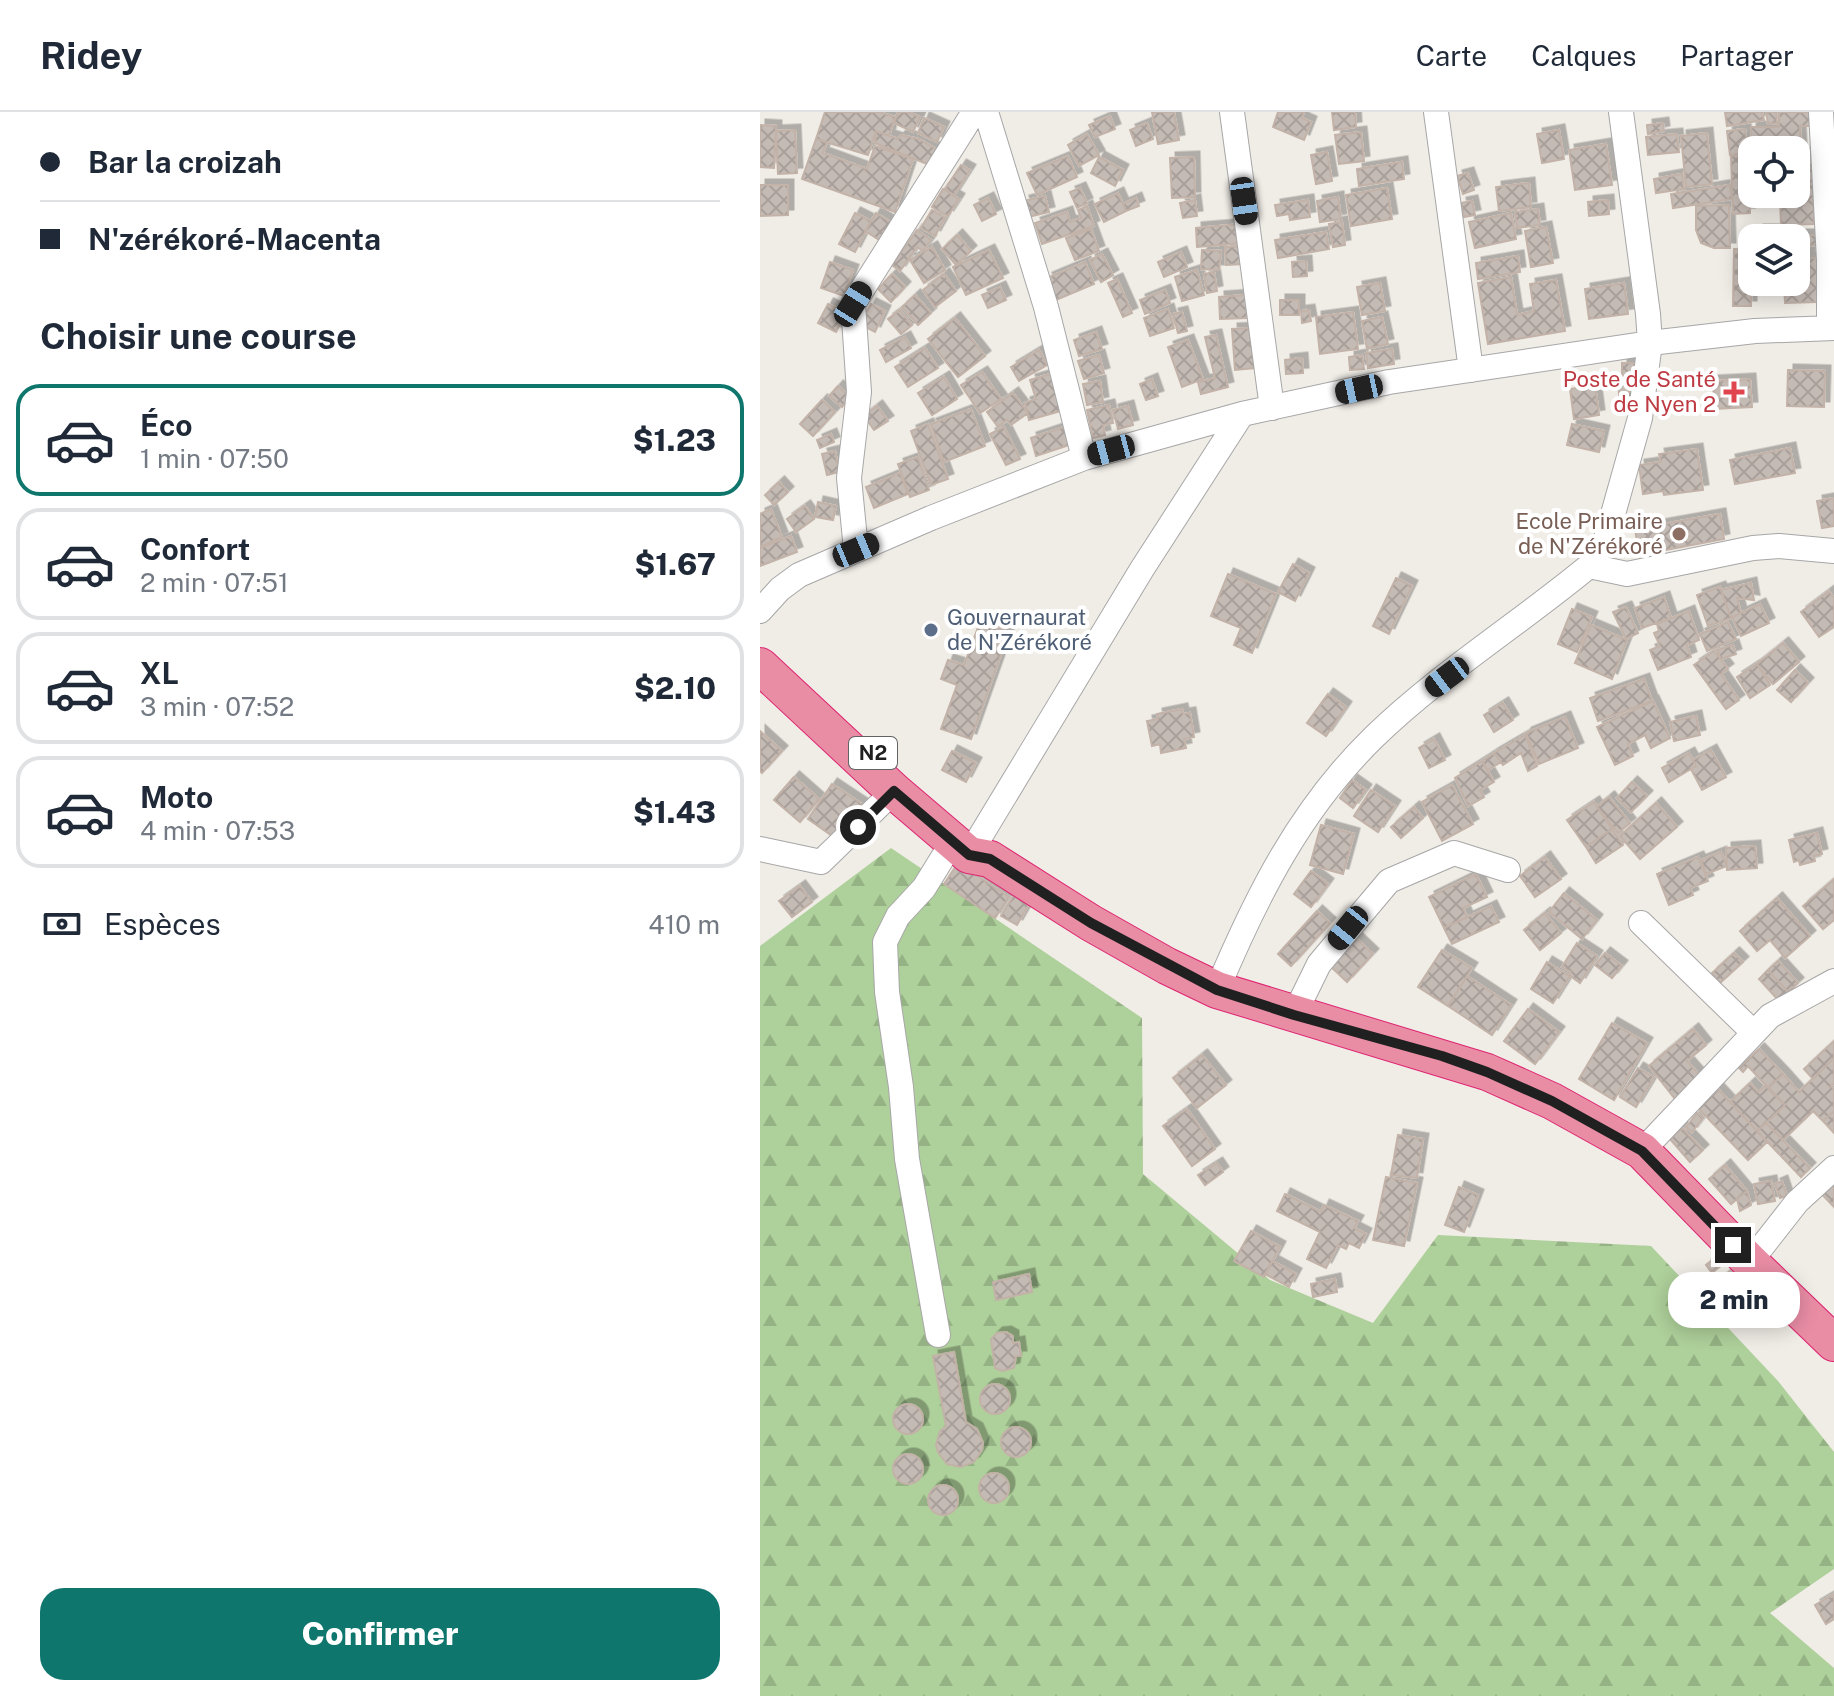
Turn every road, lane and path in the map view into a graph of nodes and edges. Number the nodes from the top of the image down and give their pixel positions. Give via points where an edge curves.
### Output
1 (974, 112) edge
2 (986, 112) edge
3 (1232, 112) edge
4 (1436, 112) edge
5 (1621, 112) edge
6 (1821, 112) edge
7 (1832, 328) edge
8 (1650, 343) junction
9 (1471, 370) junction
10 (1272, 408) junction
11 (1242, 414) junction
12 (1084, 458) junction
13 (856, 550) junction
14 (1834, 551) edge
15 (1589, 566) junction
16 (770, 591) edge
17 (760, 611) edge
18 (760, 641) edge
19 (760, 666) edge
20 (894, 791) junction
21 (760, 849) edge
22 (973, 849) junction
23 (1508, 870) dead end
24 (1641, 923) dead end
25 (1834, 981) edge
26 (1217, 990) junction
27 (1294, 1015) junction
28 (1754, 1033) junction
29 (1642, 1151) junction
30 (1834, 1168) edge
31 (1750, 1262) junction
32 (938, 1335) dead end
33 (1834, 1343) edge

1 - 13 street via 853,304 859,392 849,478
2 - 12 street via 1046,307
3 - 10 street
4 - 9 street
5 - 8 street
6 - 7 street
7 - 8 street
8 - 9 street
8 - 15 street via 1640,418 1606,539
9 - 10 street
10 - 11 street
11 - 12 street
11 - 22 street
12 - 13 street
13 - 16 street
14 - 15 street via 1753,548 1627,574
15 - 26 street via 1422,695 1330,785 1262,889
16 - 17 street
18 - 22 highway, N2
19 - 20 highway, N2
20 - 21 street via 821,862
20 - 22 highway, N2
22 - 26 highway, N2 via 1091,923
22 - 32 street via 924,888 898,916 885,942 907,1159
23 - 27 street via 1454,853 1389,881 1319,964
24 - 28 street
25 - 28 street via 1770,1016
26 - 27 highway, N2
27 - 29 highway, N2 via 1487,1072
28 - 29 street
29 - 31 highway, N2
30 - 31 street via 1797,1202
31 - 33 highway, N2

